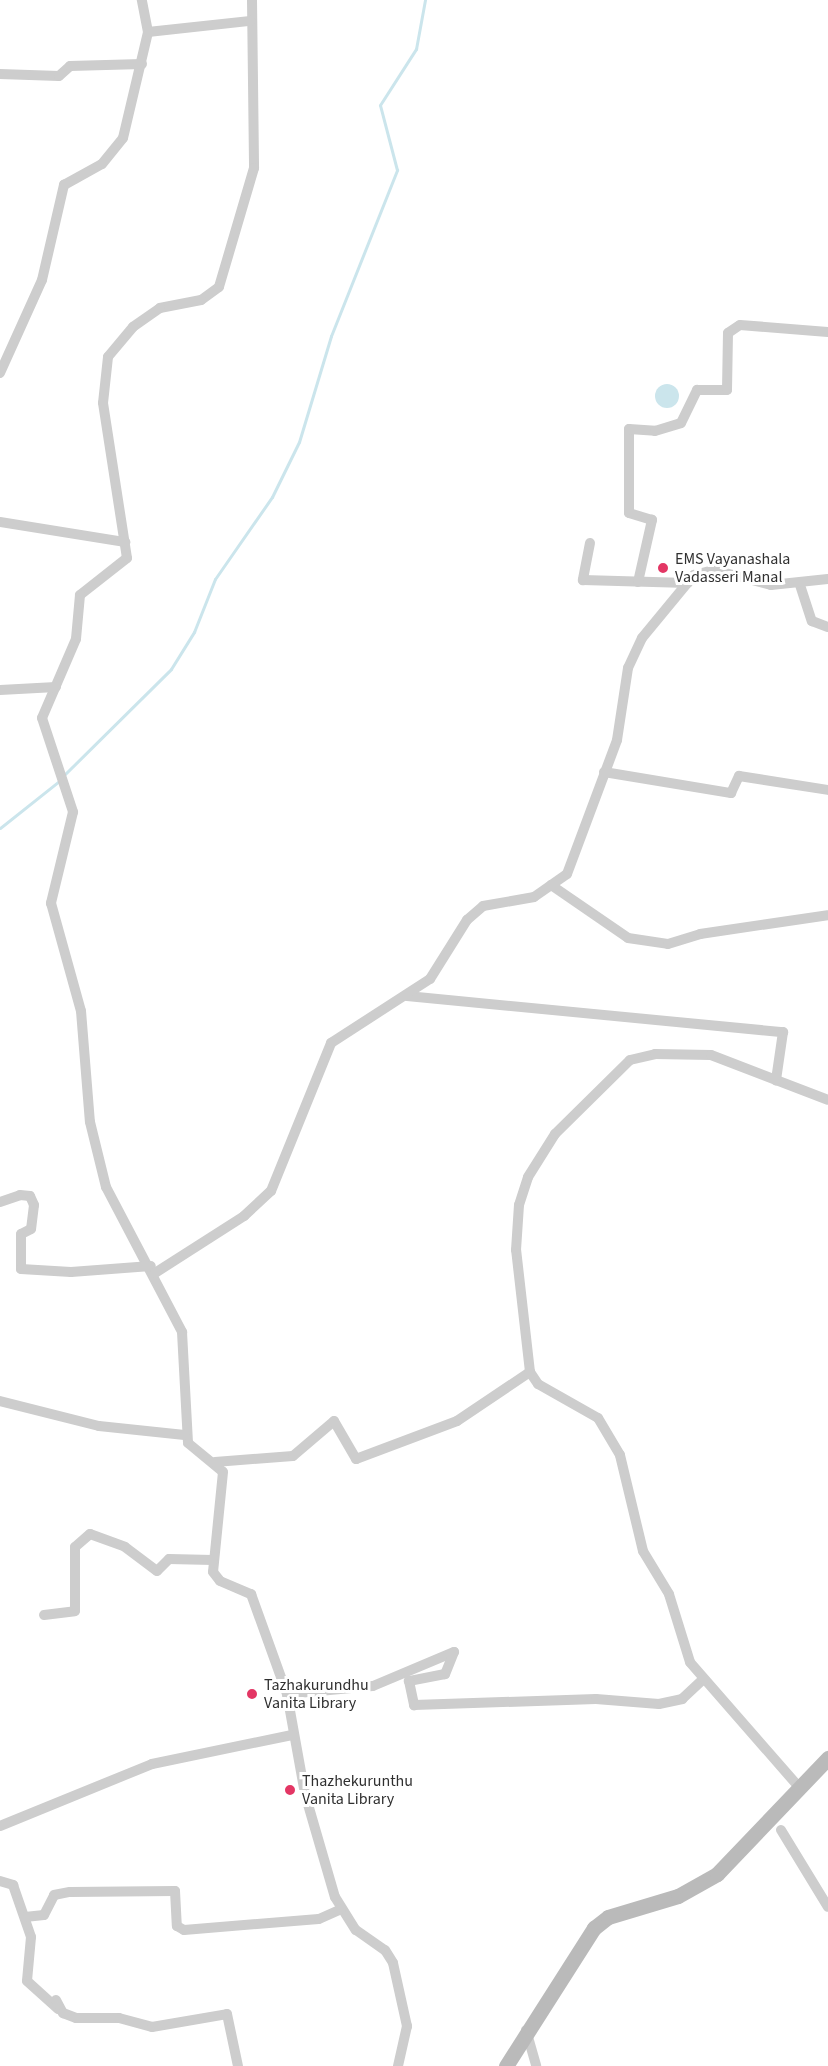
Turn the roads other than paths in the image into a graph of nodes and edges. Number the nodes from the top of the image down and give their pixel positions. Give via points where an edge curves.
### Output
1 (142, 0) edge
2 (252, 0) edge
3 (250, 21) junction
4 (148, 32) junction
5 (142, 64) junction
6 (0, 74) edge
7 (828, 332) edge
8 (0, 373) edge
9 (0, 522) edge
10 (125, 542) junction
11 (590, 543) dead end
12 (828, 579) edge
13 (638, 582) junction
14 (688, 583) junction
15 (800, 585) junction
16 (828, 627) edge
17 (56, 687) junction
18 (0, 690) edge
19 (604, 772) junction
20 (828, 790) edge
21 (551, 885) junction
22 (828, 915) edge
23 (407, 996) junction
24 (776, 1080) junction
25 (828, 1100) edge
26 (0, 1202) edge
27 (153, 1269) junction
28 (531, 1372) junction
29 (0, 1401) edge
30 (185, 1435) junction
31 (215, 1462) junction
32 (213, 1560) junction
33 (44, 1615) dead end
34 (701, 1681) junction
35 (287, 1694) junction
36 (292, 1735) junction
37 (828, 1758) edge
38 (798, 1786) junction
39 (0, 1826) edge
40 (780, 1830) dead end
41 (0, 1881) edge
42 (828, 1907) edge
43 (341, 1909) junction
44 (25, 1917) junction
45 (56, 2000) dead end
46 (63, 2013) junction
47 (526, 2030) junction
48 (238, 2066) edge
49 (398, 2066) edge
50 (506, 2066) edge
51 (536, 2066) edge

1 - 4 street
2 - 3 street
3 - 4 street
3 - 10 street via 254,168 219,287 201,300 160,308 133,327 108,357 103,403
4 - 5 street
5 - 6 street via 70,66 59,76
5 - 8 street via 118,148 64,185 42,280
7 - 13 street via 740,325 728,333 727,390 697,390 681,423 655,431 629,429 629,513 652,520
9 - 10 street
10 - 17 street via 127,558 80,595 76,639
11 - 13 street via 583,580
12 - 15 street
13 - 14 street
14 - 15 street via 699,571 714,570 771,585
14 - 19 street via 642,638 628,668 617,740
15 - 16 street via 812,621
17 - 18 street
17 - 27 street via 42,718 73,812 51,903 81,1011 90,1122 106,1187 124,1227
19 - 20 street via 731,793 739,776
19 - 21 street via 567,874
21 - 22 street via 628,938 668,944 700,934
21 - 23 street via 534,897 483,906 467,920 440,970
23 - 24 street via 783,1032
23 - 27 street via 331,1043 272,1191 244,1216
24 - 25 street
24 - 28 street via 711,1055 655,1054 630,1060 555,1134 528,1177 519,1205 516,1250
26 - 27 street via 20,1195 30,1196 34,1204 31,1228 21,1234 21,1269
27 - 30 street via 182,1332 188,1365
28 - 31 street via 457,1421 356,1459 334,1421 292,1456
28 - 34 street via 538,1384 598,1418 620,1455 643,1551 669,1594 682,1643
29 - 30 street via 99,1426
30 - 31 street via 188,1443
31 - 32 street via 223,1472 223,1492
32 - 33 street via 169,1559 157,1570 125,1547 90,1534 75,1546 75,1611
32 - 35 street via 220,1581 251,1594
34 - 35 street via 682,1699 659,1704 596,1700 414,1705 409,1681 445,1674 454,1652 373,1686
34 - 38 street
35 - 36 street
36 - 39 street via 152,1764
36 - 43 street
37 - 38 main road
38 - 47 main road via 717,1874 678,1896 608,1917 594,1928
40 - 42 street
41 - 44 street via 13,1885
43 - 44 street via 319,1919 184,1930 177,1926 175,1891 70,1892 54,1895 44,1915
43 - 49 street via 393,1963 407,2026
44 - 46 street via 33,1953 27,1981
45 - 46 street
46 - 48 street via 119,2018 152,2028 227,2014
47 - 50 main road
47 - 51 street

